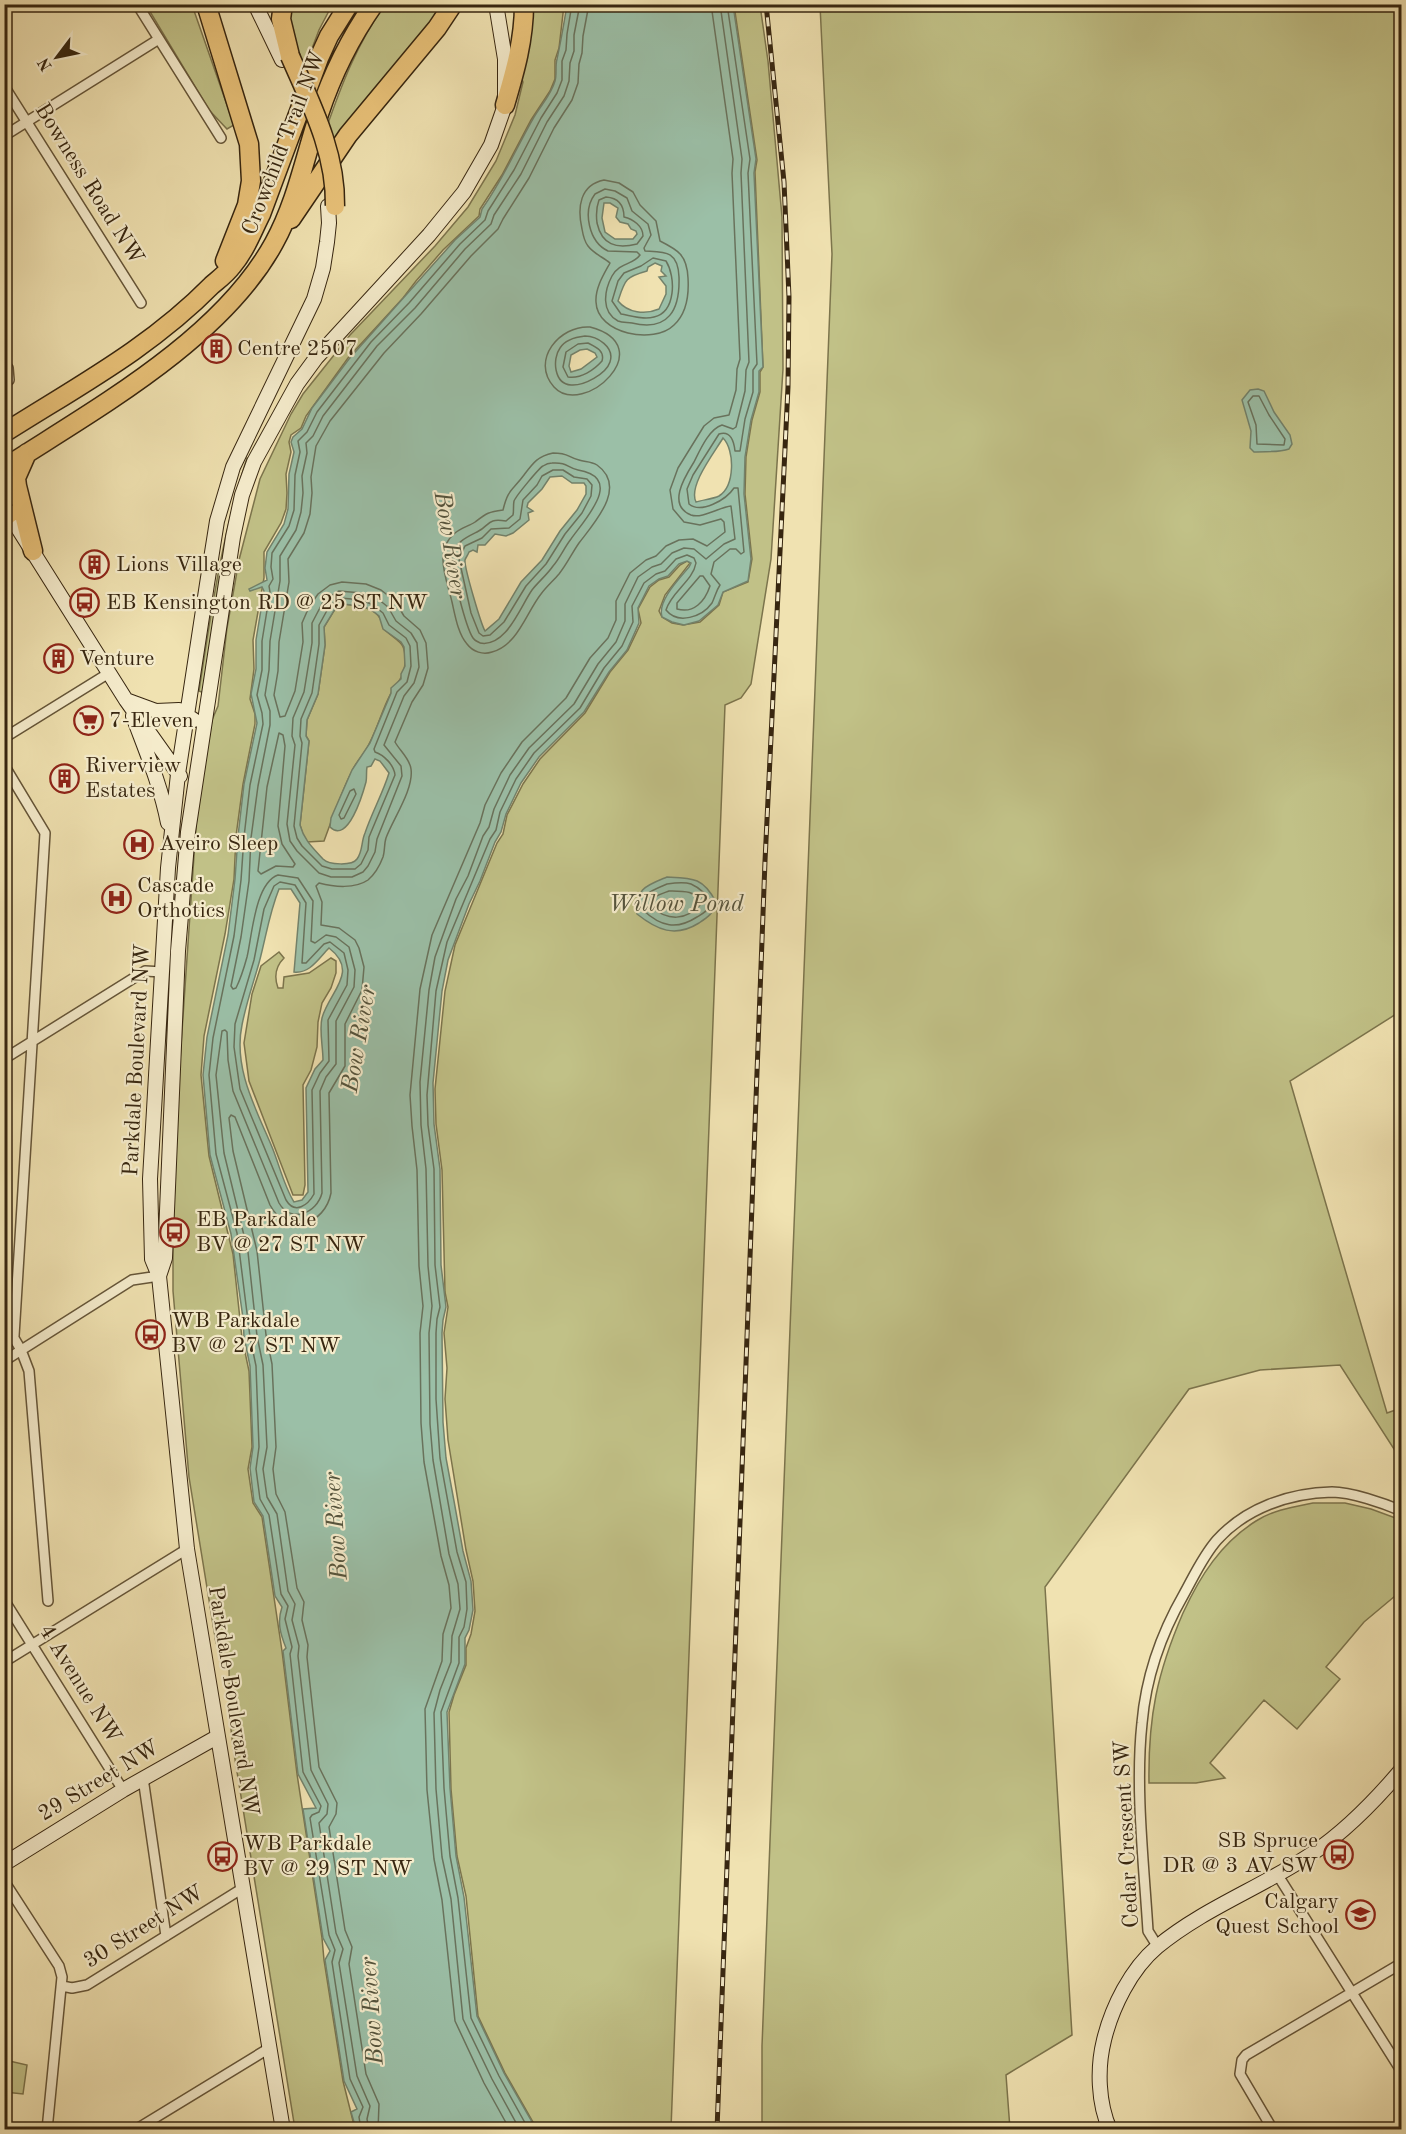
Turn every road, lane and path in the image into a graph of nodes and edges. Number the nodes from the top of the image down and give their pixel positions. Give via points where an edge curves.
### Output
1 (137, 4) edge
2 (206, 4) edge
3 (255, 4) edge
4 (283, 4) edge
5 (349, 4) edge
6 (374, 4) edge
7 (453, 4) edge
8 (496, 4) edge
9 (524, 4) edge
10 (159, 39) junction
11 (286, 58) junction
12 (4, 86) edge
13 (505, 105) junction
14 (27, 122) junction
15 (4, 136) edge
16 (221, 138) dead end
17 (331, 209) joint
18 (274, 242) junction
19 (214, 283) junction
20 (141, 303) dead end
21 (4, 363) edge
22 (9, 380) dead end
23 (37, 412) junction
24 (4, 420) edge
25 (4, 433) edge
26 (27, 453) junction
27 (4, 468) edge
28 (6, 511) edge
29 (33, 551) junction
30 (109, 673) junction
31 (192, 687) junction
32 (126, 700) junction
33 (170, 709) junction
34 (188, 714) junction
35 (202, 737) junction
36 (4, 738) edge
37 (4, 765) edge
38 (178, 774) junction
39 (193, 796) junction
40 (171, 835) junction
41 (163, 972) junction
42 (33, 1041) junction
43 (4, 1059) edge
44 (159, 1276) junction
45 (4, 1322) edge
46 (14, 1336) junction
47 (21, 1350) junction
48 (4, 1361) edge
49 (1401, 1511) edge
50 (187, 1549) junction
51 (4, 1600) edge
52 (48, 1601) dead end
53 (33, 1645) junction
54 (4, 1662) edge
55 (217, 1737) junction
56 (1401, 1769) edge
57 (143, 1778) junction
58 (123, 1790) junction
59 (4, 1864) edge
60 (1277, 1874) junction
61 (4, 1881) edge
62 (243, 1888) junction
63 (166, 1935) junction
64 (1158, 1947) junction
65 (1401, 1963) edge
66 (62, 1986) junction
67 (1350, 1993) junction
68 (271, 2047) junction
69 (1401, 2072) edge
70 (47, 2130) edge
71 (135, 2130) edge
72 (283, 2130) edge
73 (1110, 2130) edge
74 (1273, 2130) edge

1 - 10 street
2 - 19 highway via 249,144 251,181 238,232
3 - 11 main road
4 - 11 highway
5 - 19 highway, Crowchild Trail NW via 319,58 249,239 233,266
6 - 18 highway, Crowchild Trail NW via 335,74
7 - 18 highway via 348,135
8 - 13 main road, Parkdale Boulevard NW via 505,59
9 - 13 highway via 521,51
10 - 14 street
10 - 16 street
11 - 17 highway, bridge via 313,108 329,153 335,185
12 - 14 street, Bowness Road NW
13 - 35 main road, Parkdale Boulevard NW via 491,145 464,192 316,358 297,384 254,462 232,537
14 - 15 street
14 - 20 street, Bowness Road NW
17 - 31 main road, Parkdale Boulevard NW via 323,268 314,299 233,467 224,496
18 - 26 highway, Crowchild Trail NW via 242,289 190,339 119,394
19 - 23 highway, Crowchild Trail NW via 161,333
21 - 22 street
23 - 24 highway
23 - 25 highway, Crowchild Trail NW
26 - 27 highway, Crowchild Trail NW
26 - 29 highway via 16,486
28 - 29 main road
29 - 30 main road
30 - 32 main road
30 - 36 street
31 - 33 main road
31 - 34 main road, Parkdale Boulevard NW
32 - 33 main road via 156,711
32 - 38 main road
32 - 40 main road via 154,771
33 - 34 main road
34 - 35 main road
34 - 38 main road, Parkdale Boulevard NW
35 - 39 main road, Parkdale Boulevard NW
37 - 42 street via 45,832
38 - 39 main road
38 - 40 main road, Parkdale Boulevard NW
39 - 44 main road, Parkdale Boulevard NW via 178,951 165,1258
40 - 41 main road, Parkdale Boulevard NW
41 - 42 street via 145,971
41 - 44 main road, Parkdale Boulevard NW via 150,1214 152,1259
42 - 43 street
42 - 46 street
44 - 47 street via 132,1280
44 - 50 main road, Parkdale Boulevard NW
45 - 46 street
46 - 47 street
47 - 48 street
47 - 52 street via 29,1371
49 - 64 street, Cedar Crescent SW via 1380,1502 1333,1492 1290,1497 1243,1518 1216,1541 1200,1563 1159,1645 1142,1723 1140,1780 1148,1931
50 - 53 street
50 - 55 main road, Parkdale Boulevard NW
51 - 53 street, 4 Avenue NW
53 - 54 street
53 - 58 street, 4 Avenue NW
55 - 57 main road, 29 Street NW
55 - 62 main road, Parkdale Boulevard NW
56 - 60 main road via 1342,1832
57 - 58 main road, 29 Street NW
57 - 63 street
58 - 59 main road, 29 Street NW
60 - 64 main road
60 - 67 street
61 - 66 street via 59,1966
62 - 63 street, 30 Street NW
62 - 68 main road, Parkdale Boulevard NW
63 - 66 street, 30 Street NW via 87,1985
64 - 73 main road via 1125,1989 1107,2027 1100,2067 1101,2097
65 - 67 street
66 - 70 street
67 - 69 street
67 - 74 street via 1242,2060 1240,2074
68 - 71 street
68 - 72 main road, Parkdale Boulevard NW

